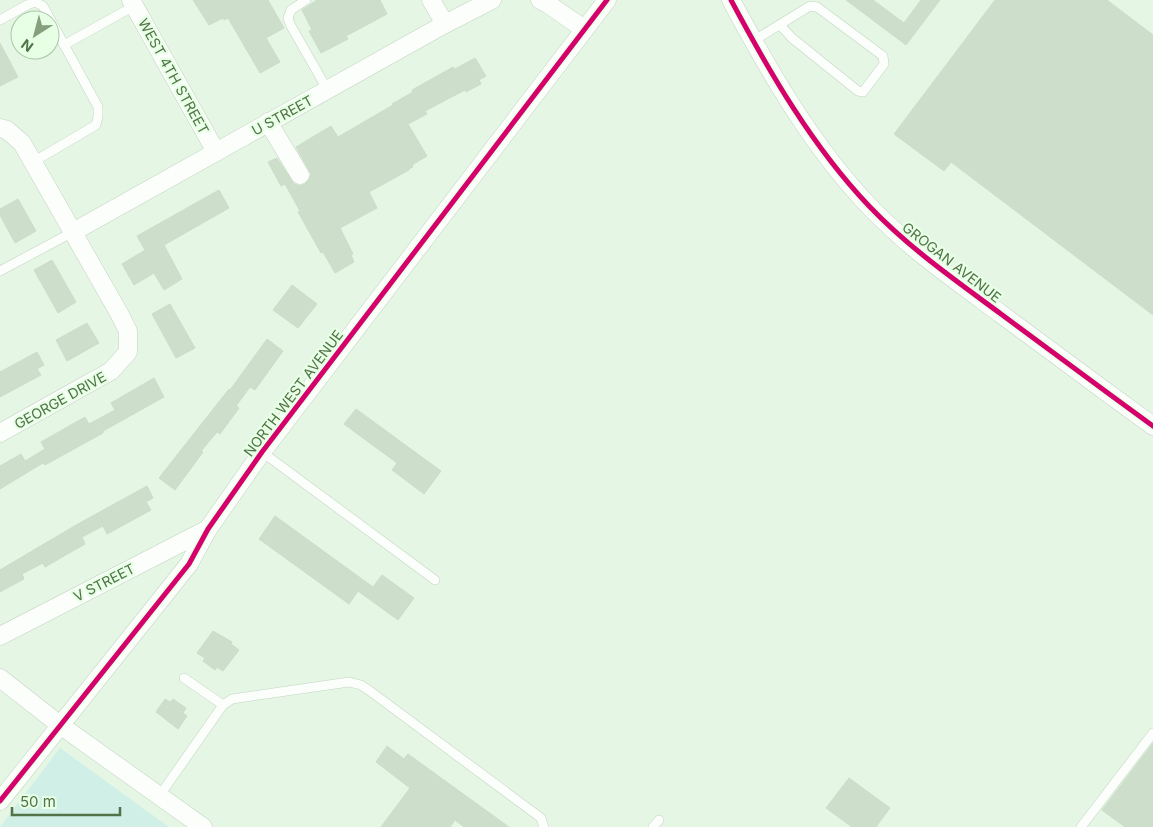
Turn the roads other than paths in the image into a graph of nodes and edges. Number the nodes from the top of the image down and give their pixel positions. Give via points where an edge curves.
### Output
1 (306, 0) edge
2 (431, 0) edge
3 (492, 0) edge
4 (540, 0) edge
5 (607, 0) edge
6 (731, 0) edge
7 (133, 3) edge
8 (0, 20) edge
9 (445, 24) junction
10 (780, 25) junction
11 (584, 28) junction
12 (753, 41) junction
13 (64, 44) junction
14 (328, 90) junction
15 (268, 122) junction
16 (0, 128) edge
17 (216, 152) junction
18 (33, 162) junction
19 (300, 175) dead end
20 (72, 232) junction
21 (0, 271) edge
22 (1153, 426) edge
23 (0, 433) edge
24 (262, 452) junction
25 (208, 529) junction
26 (435, 580) dead end
27 (0, 636) edge
28 (0, 678) edge
29 (184, 678) dead end
30 (223, 705) junction
31 (60, 724) junction
32 (1153, 733) edge
33 (160, 795) junction
34 (0, 801) edge
35 (203, 827) edge
36 (544, 827) edge
37 (1081, 827) edge

1 - 14 lane via 291,10 288,18
2 - 9 street
3 - 9 street, U STREET
4 - 11 street
5 - 11 street, NORTH WEST AVENUE
6 - 12 street, GROGAN AVENUE
7 - 13 lane
7 - 17 street, WEST 4TH STREET
8 - 13 lane via 35,2 43,6
9 - 14 street, U STREET
10 - 10 lane via 858,91 863,92 884,64 883,56 817,7 810,6
10 - 12 lane
11 - 24 street, NORTH WEST AVENUE
12 - 22 street, GROGAN AVENUE via 819,146 869,206 934,266
13 - 18 lane via 98,107 96,125
14 - 15 street, U STREET
15 - 17 street, U STREET
15 - 19 street
16 - 18 street, GEORGE DRIVE via 22,143
17 - 20 street, U STREET
18 - 20 street, GEORGE DRIVE
20 - 21 lane
20 - 23 street, GEORGE DRIVE via 128,331 128,352 112,371
24 - 25 street, NORTH WEST AVENUE
24 - 26 lane
25 - 27 street, V STREET
25 - 31 street, NORTH WEST AVENUE via 189,564
28 - 31 street
29 - 30 lane
30 - 33 lane
30 - 36 lane via 242,697 349,682 361,685 541,818
31 - 33 street
31 - 34 street, NORTH WEST AVENUE
32 - 37 lane
33 - 35 street

